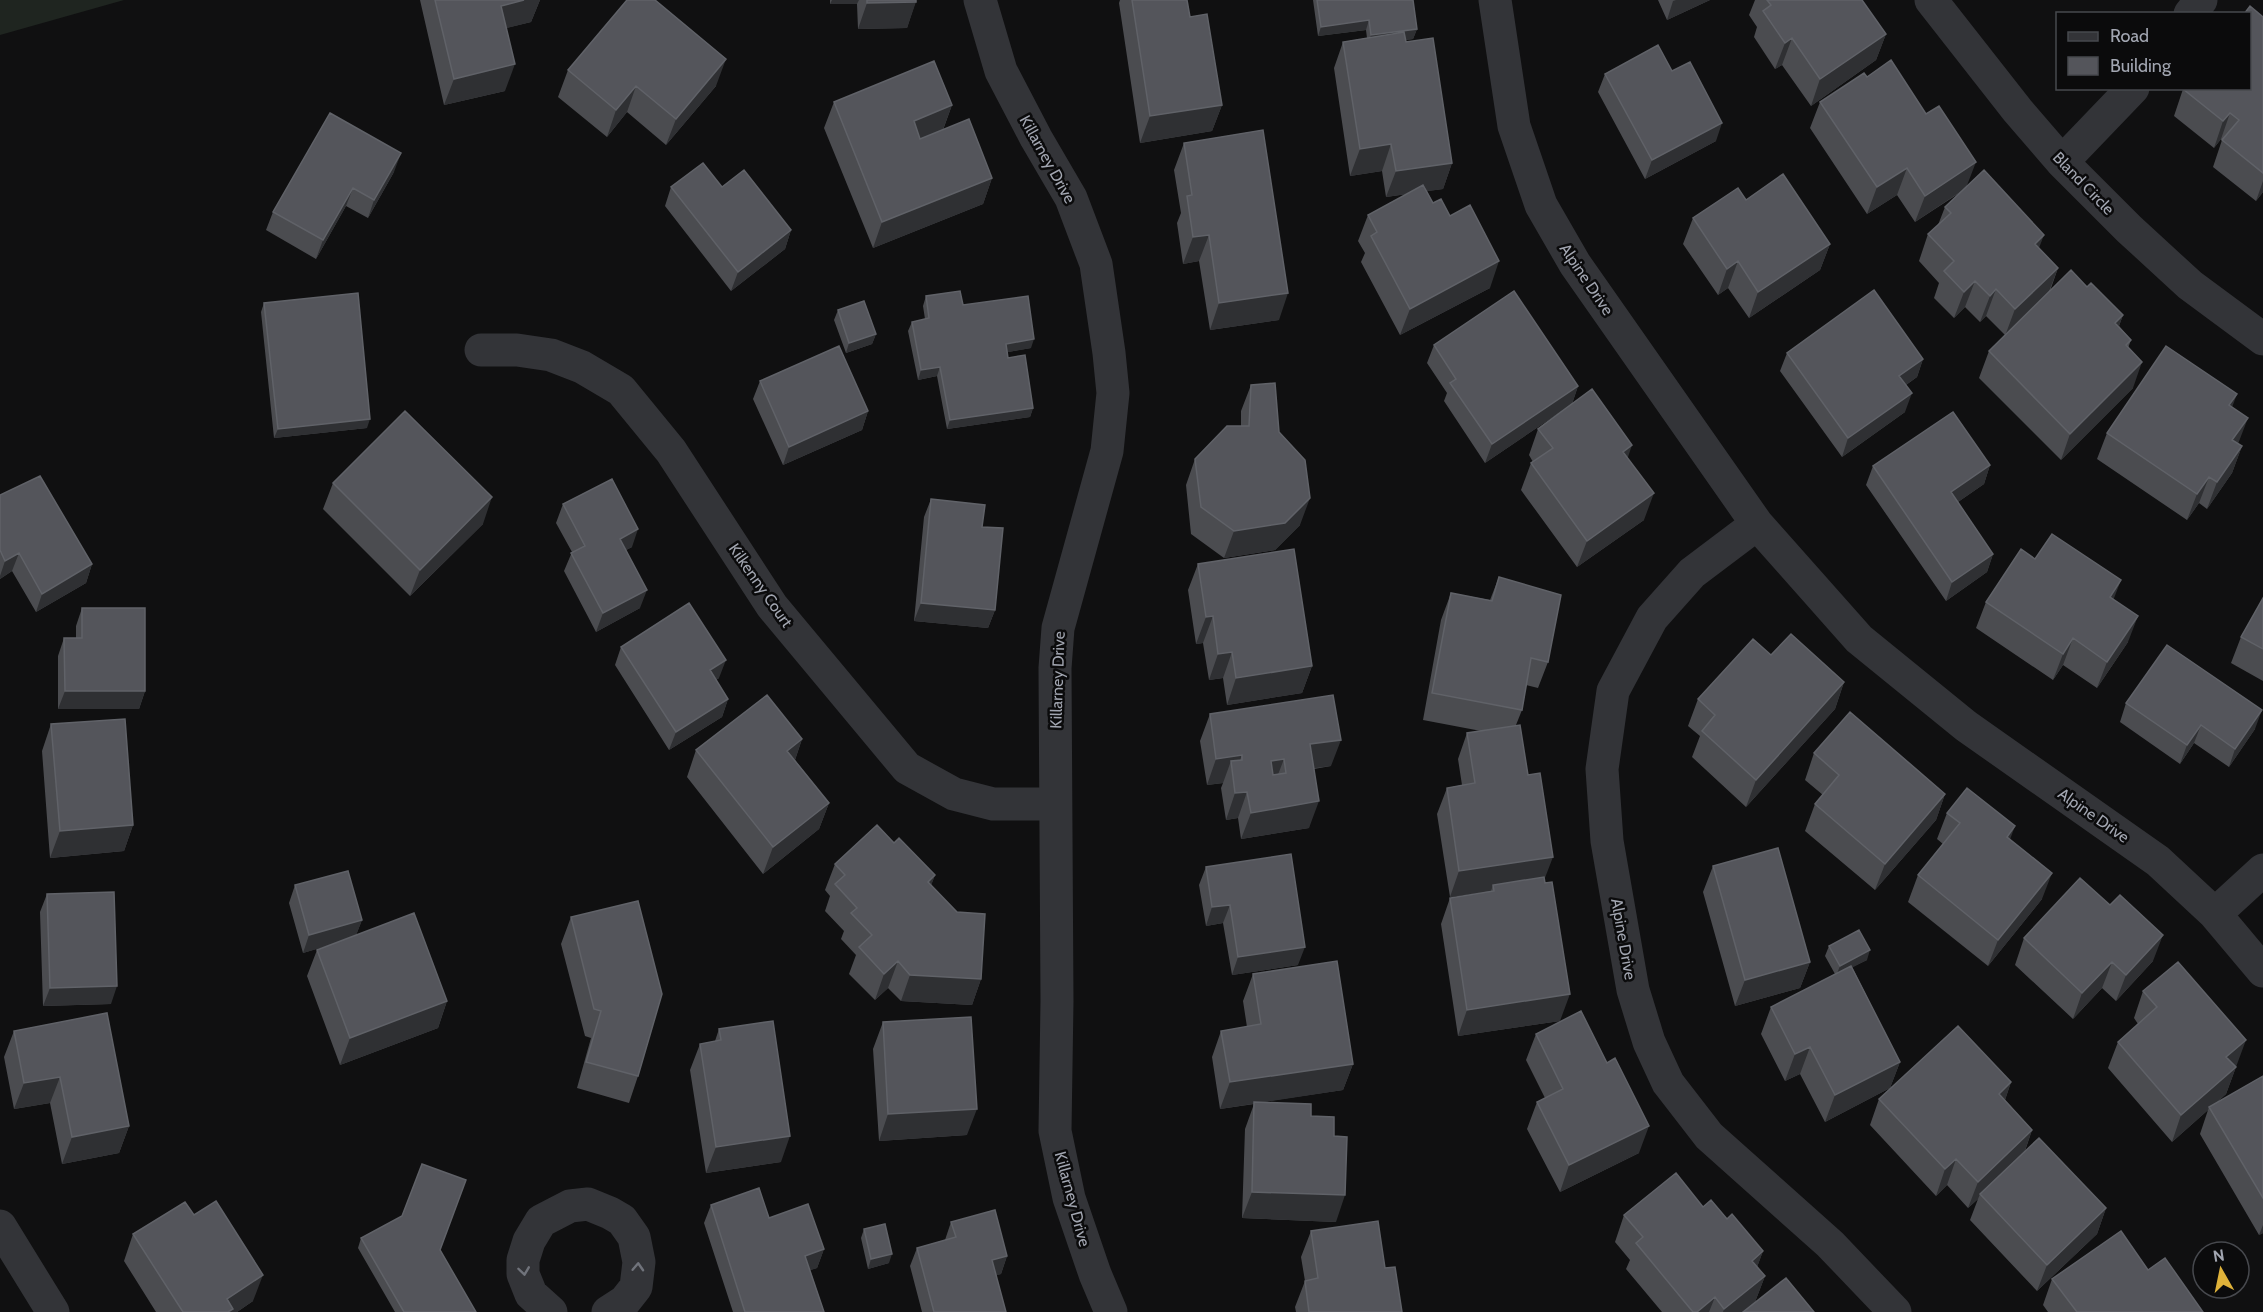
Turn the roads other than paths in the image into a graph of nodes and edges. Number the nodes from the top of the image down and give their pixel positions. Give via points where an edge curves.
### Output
1 (980, 0) edge
2 (1495, 0) edge
3 (1931, 0) edge
4 (2201, 0) edge
5 (2192, 12) edge
6 (2131, 90) edge
7 (2062, 162) junction
8 (2263, 339) edge
9 (481, 351) dead end
10 (1757, 524) junction
11 (1055, 804) junction
12 (2263, 870) edge
13 (2215, 914) junction
14 (2263, 971) edge
15 (0, 1226) edge
16 (53, 1312) edge
17 (550, 1312) edge
18 (608, 1312) edge
19 (1112, 1312) edge
20 (1895, 1312) edge

1 - 11 street, Killarney Drive via 1000,71 1071,198 1095,264 1112,386 1107,452 1058,628
2 - 10 street, Alpine Drive via 1514,126 1540,205 1575,264
3 - 7 street, Bland Circle
4 - 5 street
6 - 7 street
7 - 8 street, Bland Circle via 2190,285
9 - 11 street, Kilkenny Court via 517,350 551,356 582,367 621,390 671,451 772,606 907,768 954,794 993,804
10 - 13 street, Alpine Drive via 1859,639 1966,726 2158,861
10 - 20 street, Alpine Drive via 1692,573 1652,618 1613,691 1602,769 1607,841 1633,990 1649,1042 1668,1083 1709,1136 1830,1244
11 - 19 street, Killarney Drive via 1055,1131 1069,1198
12 - 13 street
13 - 14 street, Alpine Drive
15 - 16 street
18 -> 17 street via 625,1302 636,1287 639,1262 634,1237 622,1220 588,1204 570,1206 541,1221 529,1241 523,1274 531,1294

